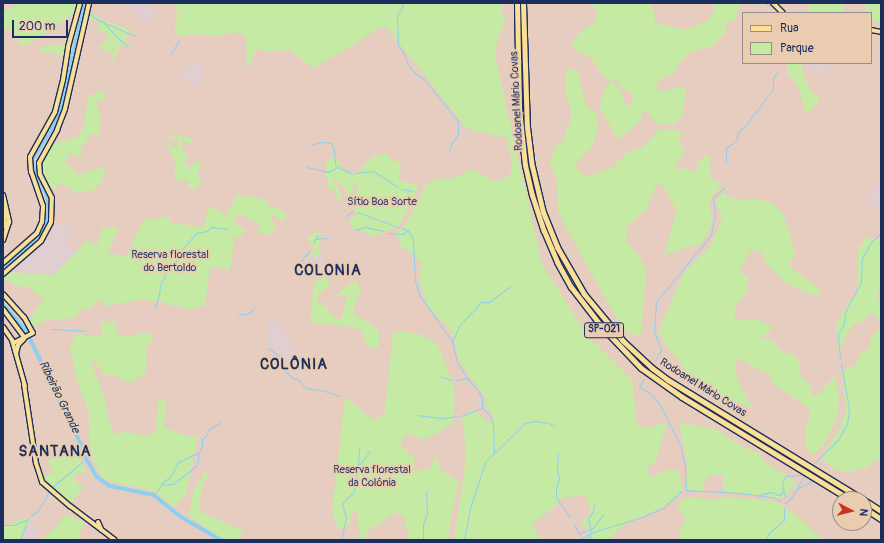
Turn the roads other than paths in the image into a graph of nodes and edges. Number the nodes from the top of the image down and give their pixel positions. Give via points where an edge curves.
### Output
1 (80, 3) edge
2 (89, 3) edge
3 (517, 3) edge
4 (523, 3) edge
5 (773, 3) edge
6 (782, 12) edge
7 (63, 42) dead end
8 (68, 47) junction
9 (3, 195) edge
10 (3, 209) edge
11 (6, 232) junction
12 (3, 240) edge
13 (3, 263) edge
14 (3, 274) edge
15 (3, 294) edge
16 (3, 309) edge
17 (3, 327) edge
18 (39, 330) dead end
19 (30, 334) junction
20 (13, 343) junction
21 (16, 355) junction
22 (836, 491) edge
23 (848, 491) edge
24 (872, 506) edge
25 (881, 511) edge
26 (872, 513) edge
27 (881, 519) edge
28 (89, 521) junction
29 (105, 534) junction
30 (115, 540) edge

1 - 8 main road
2 - 14 main road via 65,109 39,163 40,174 52,198 51,222 40,241
3 - 22 highway, Rodoanel Mário Covas / SP-021 via 519,109 525,165 537,212 557,262 571,287 631,359 659,382
4 - 23 highway, Rodoanel Mário Covas / SP-021 via 524,80 531,160 543,212 562,259 591,304 623,341 668,380
5 - 6 main road
7 - 8 main road
8 - 13 main road via 55,112 30,157 31,172 44,206 42,222 37,233
9 - 11 main road via 9,220
10 - 11 main road
11 - 12 main road
15 - 19 main road via 21,314
16 - 19 main road
17 - 20 main road
18 - 19 main road
19 - 20 main road
19 - 21 main road via 18,345
20 - 21 main road
21 - 28 main road via 31,411 37,468 45,486
24 - 25 highway, Rodoanel Mário Covas / SP-021
26 - 27 highway
28 - 29 main road
28 - 29 main road via 97,521
29 - 30 main road

